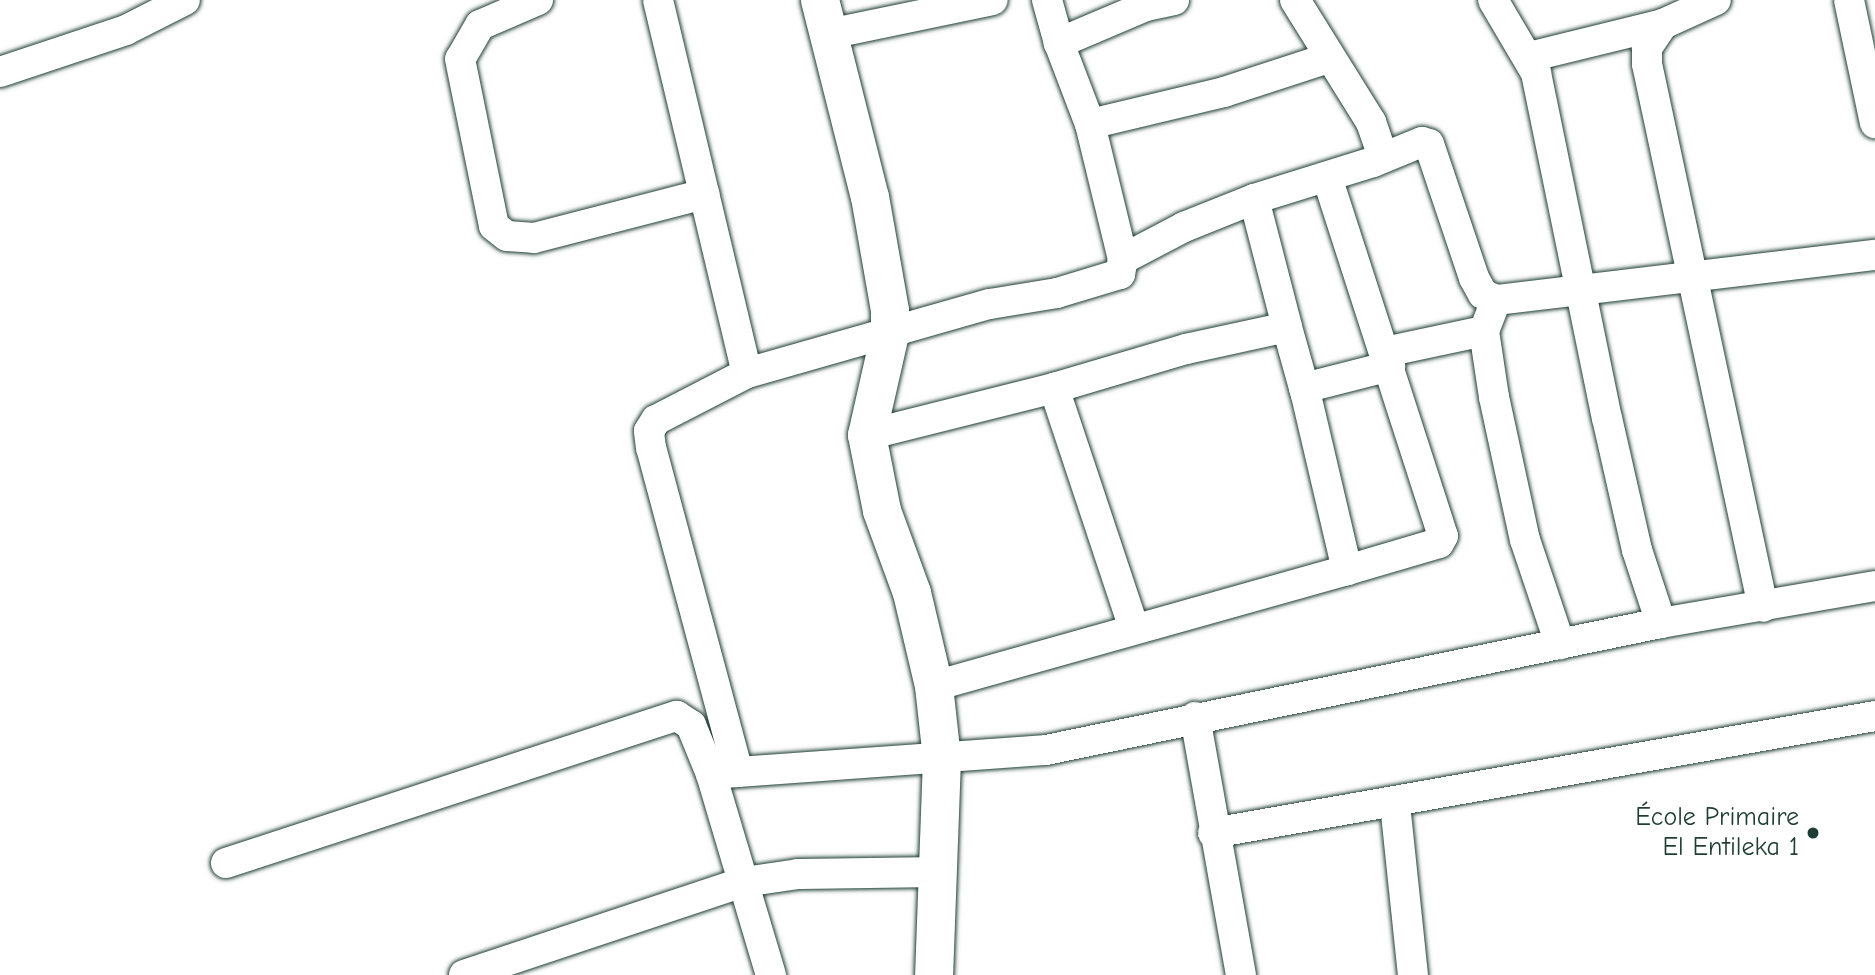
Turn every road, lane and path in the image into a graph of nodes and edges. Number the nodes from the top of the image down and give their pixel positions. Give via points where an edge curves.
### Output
1 (185, 0) edge
2 (538, 0) edge
3 (658, 0) edge
4 (992, 0) edge
5 (1046, 0) edge
6 (1174, 0) edge
7 (1295, 0) edge
8 (1493, 0) edge
9 (1716, 0) edge
10 (1849, 0) edge
11 (1657, 12) edge
12 (825, 17) edge
13 (1059, 43) junction
14 (1530, 57) junction
15 (1328, 58) junction
16 (1869, 58) edge
17 (0, 72) edge
18 (1875, 123) edge
19 (1090, 124) junction
20 (1383, 156) junction
21 (1327, 177) junction
22 (704, 194) junction
23 (1254, 199) junction
24 (1875, 255) edge
25 (1123, 259) junction
26 (1693, 274) junction
27 (1583, 288) junction
28 (1496, 300) junction
29 (1287, 327) junction
30 (1484, 331) junction
31 (890, 334) junction
32 (1388, 359) junction
33 (747, 373) junction
34 (1304, 387) junction
35 (1054, 388) junction
36 (867, 435) junction
37 (1347, 570) junction
38 (1874, 590) edge
39 (1763, 607) junction
40 (1661, 623) junction
41 (1134, 629) junction
42 (1560, 644) junction
43 (934, 686) junction
44 (1875, 716) edge
45 (1195, 717) junction
46 (942, 759) junction
47 (724, 773) junction
48 (1395, 804) junction
49 (1213, 833) junction
50 (226, 863) dead end
51 (941, 872) junction
52 (744, 882) junction
53 (464, 975) edge
54 (771, 975) edge
55 (934, 975) edge
56 (1241, 975) edge
57 (1413, 975) edge

1 - 17 street via 126,30
2 - 22 street via 480,25 460,59 494,226 507,236 534,238
3 - 22 street
4 - 12 street
5 - 13 street
6 - 13 street via 1146,6
7 - 15 street
8 - 14 street
9 - 11 street
10 - 16 street
11 - 14 street
11 - 26 street via 1647,64
12 - 31 street via 870,197
13 - 19 street
14 - 27 street
15 - 19 street via 1224,92
15 - 20 street via 1371,122
16 - 18 street
19 - 25 street
20 - 21 street
20 - 28 street via 1429,144 1474,278 1483,294
21 - 23 street
21 - 32 street
22 - 33 street
23 - 25 street via 1184,227
23 - 29 street
24 - 26 street
25 - 31 street via 1120,274 1057,293 990,304
26 - 27 street
26 - 39 street via 1701,331
27 - 28 street
27 - 40 street via 1637,550
28 - 30 street
29 - 34 street
29 - 35 street via 1186,349
30 - 32 street
30 - 42 street via 1525,540
31 - 33 street
31 - 36 street
32 - 34 street
32 - 37 street via 1443,536 1439,543
33 - 47 street via 656,420 649,431
34 - 37 street
35 - 36 street
35 - 41 street
36 - 43 street via 882,511 912,593
37 - 41 street
38 - 39 street
39 - 40 street
40 - 42 street
41 - 43 street
42 - 45 street
43 - 46 street
44 - 48 street
45 - 46 street via 1057,748
45 - 49 street
46 - 47 street
46 - 51 street
47 - 50 street via 691,725 677,716 665,717
47 - 52 street
48 - 49 street
48 - 57 street
49 - 56 street
51 - 52 street via 798,874
51 - 55 street
52 - 53 street
52 - 54 street

